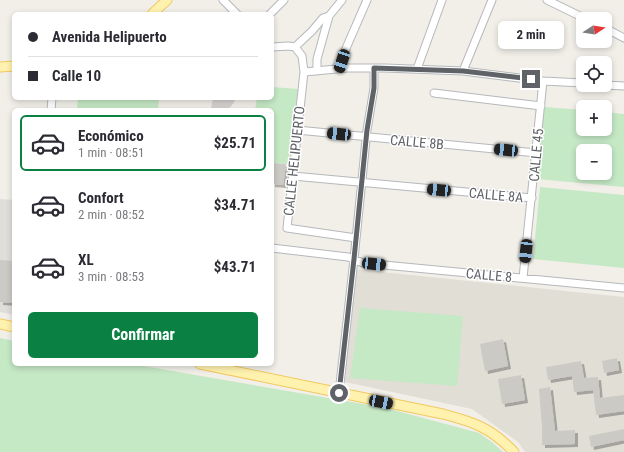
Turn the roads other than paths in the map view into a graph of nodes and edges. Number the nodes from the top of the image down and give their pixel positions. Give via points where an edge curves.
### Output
1 (167, 0) edge
2 (284, 0) edge
3 (342, 0) edge
4 (367, 0) edge
5 (442, 0) edge
6 (492, 0) edge
7 (547, 0) edge
8 (225, 1) edge
9 (154, 12) edge
10 (235, 12) edge
11 (272, 12) edge
12 (576, 14) edge
13 (329, 16) junction
14 (612, 32) edge
15 (309, 33) junction
16 (624, 38) edge
17 (320, 43) junction
18 (274, 47) edge
19 (295, 47) junction
20 (12, 66) edge
21 (0, 67) edge
22 (339, 68) junction
23 (374, 68) junction
24 (417, 69) junction
25 (317, 71) junction
26 (463, 71) junction
27 (304, 72) junction
28 (543, 81) junction
29 (576, 83) edge
30 (612, 85) edge
31 (624, 86) edge
32 (434, 93) dead end
33 (541, 106) junction
34 (297, 130) junction
35 (367, 137) junction
36 (537, 152) junction
37 (293, 176) junction
38 (362, 183) junction
39 (532, 198) junction
40 (356, 238) junction
41 (274, 248) edge
42 (354, 259) junction
43 (523, 278) junction
44 (624, 288) edge
45 (0, 324) edge
46 (12, 327) edge
47 (210, 366) edge
48 (339, 393) junction
49 (514, 452) edge

1 - 9 main road
2 - 11 street
3 - 13 street
4 - 22 street
5 - 24 street
6 - 26 street
7 - 12 street
8 - 10 street
13 - 15 street via 323,18
13 - 17 street
14 - 16 street
15 - 17 street
15 - 19 street
17 - 25 street
18 - 19 street
19 - 27 street, CALLE HELIPUERTO via 302,56
20 - 21 main road
22 - 23 street
22 - 25 street
23 - 24 street
23 - 35 street via 374,88
24 - 26 street
25 - 27 street
26 - 28 street
27 - 34 street, CALLE HELIPUERTO
28 - 29 street
28 - 33 street, CALLE 45
30 - 31 street
32 - 33 street
33 - 36 street, CALLE 45
34 - 35 street, CALLE 8B
34 - 37 street, CALLE HELIPUERTO
35 - 36 street, CALLE 8B
35 - 38 street
36 - 39 street, CALLE 45
37 - 38 street, CALLE 8A
37 - 40 street, CALLE HELIPUERTO via 287,228
38 - 39 street, CALLE 8A
38 - 40 street
39 - 43 street, CALLE 45
40 - 42 street
41 - 42 street, CALLE 8
42 - 43 street, CALLE 8 via 363,263
42 - 48 street
43 - 44 street, CALLE 8
45 - 46 main road
47 - 48 main road
48 - 49 main road via 470,421 486,428

